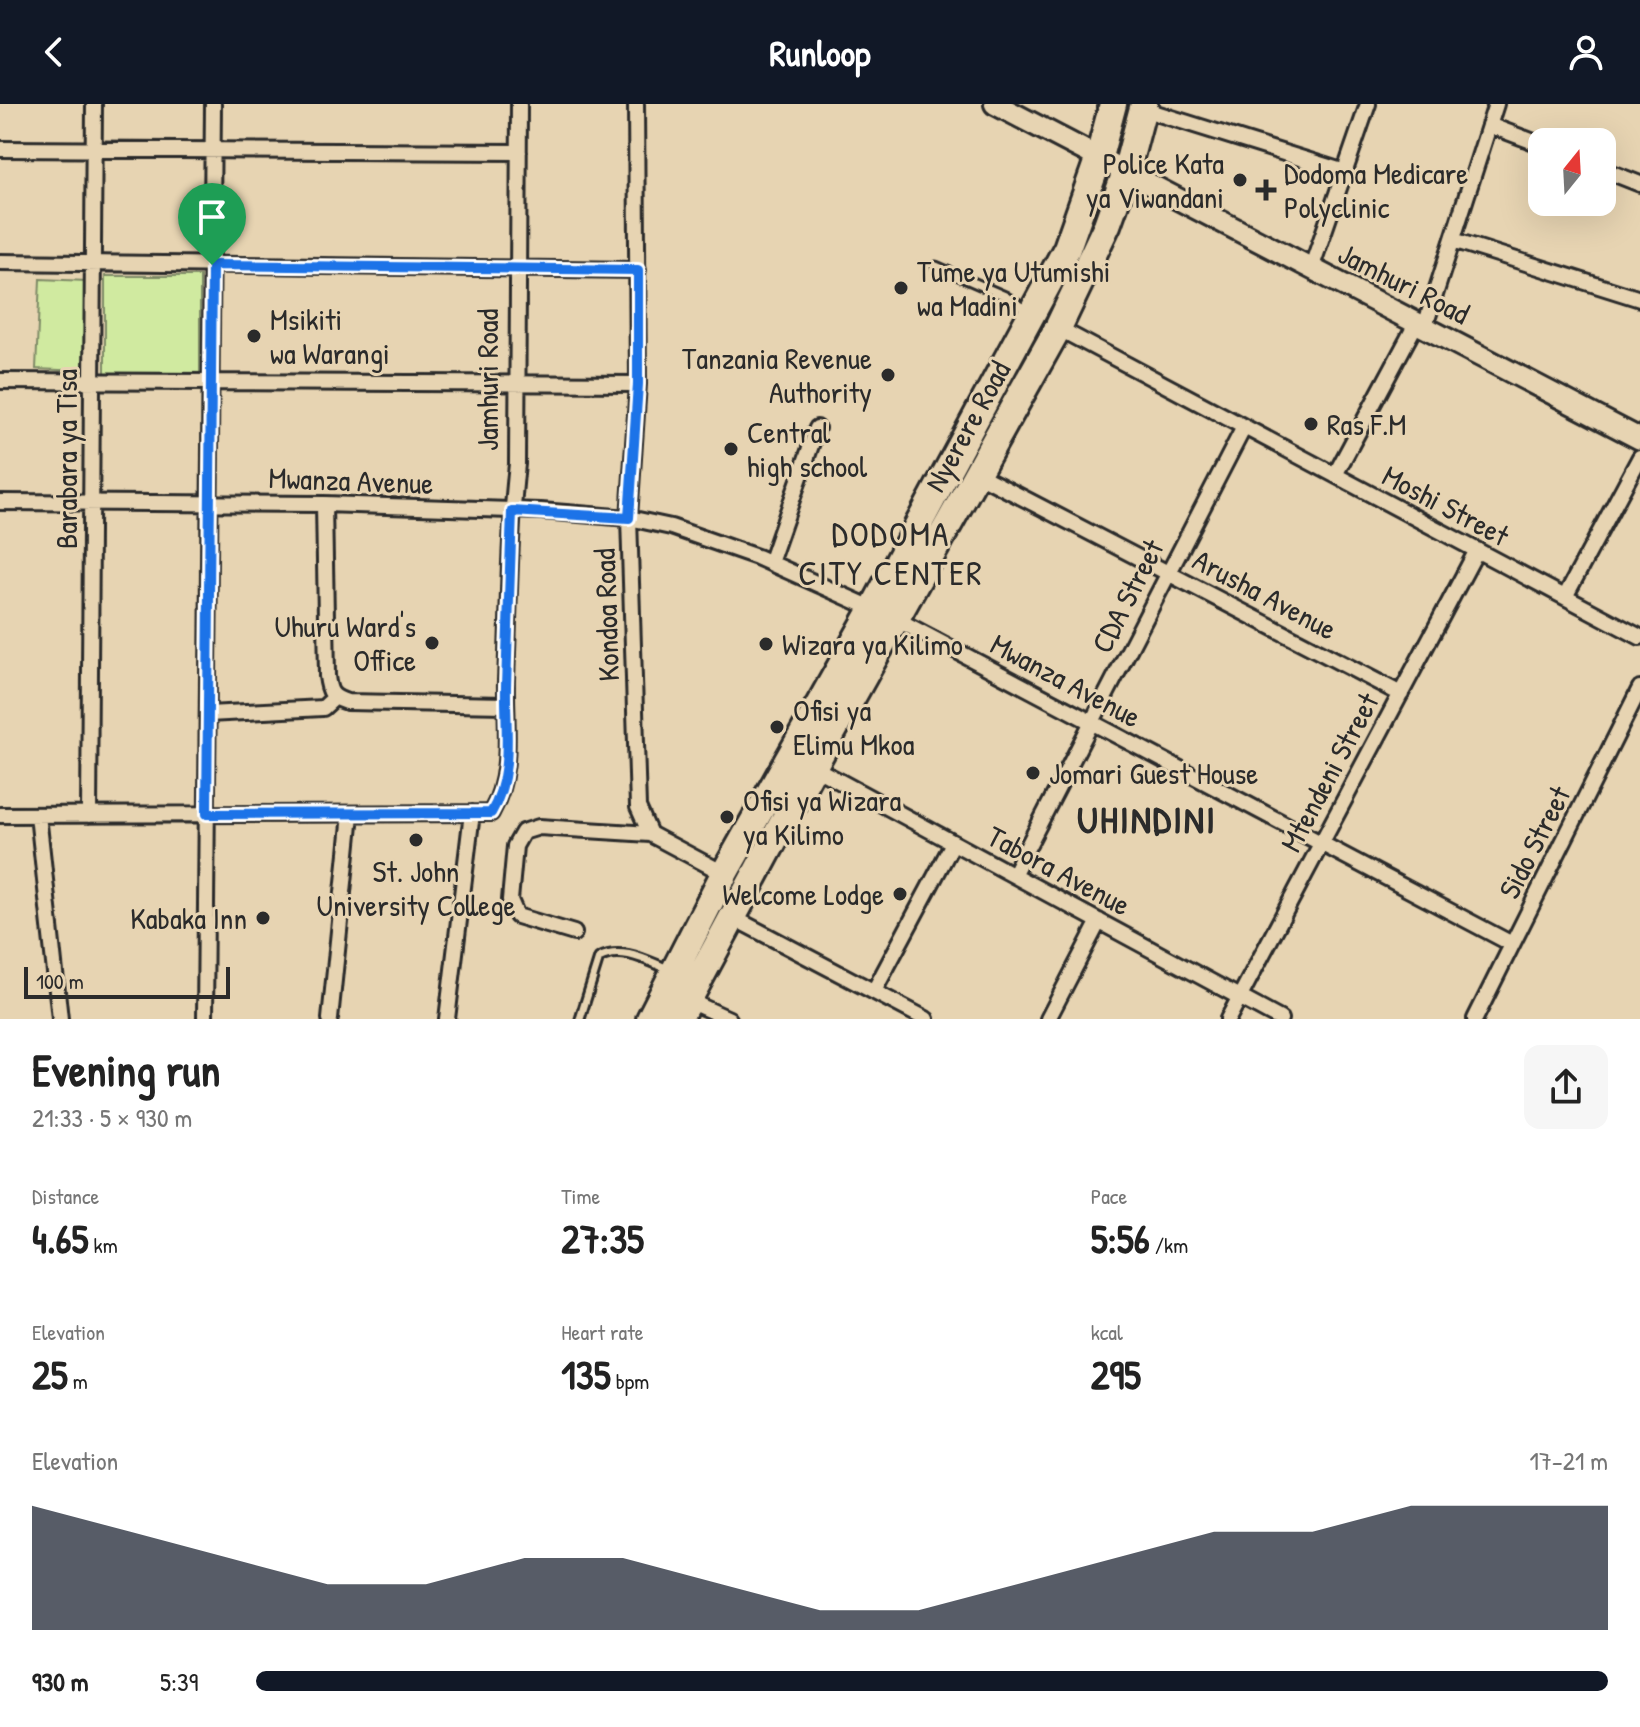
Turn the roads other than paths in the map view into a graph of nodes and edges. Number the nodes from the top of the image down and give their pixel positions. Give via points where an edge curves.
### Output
1 (94, 104) edge
2 (213, 104) edge
3 (519, 104) edge
4 (636, 104) edge
5 (995, 104) edge
6 (1113, 104) edge
7 (1367, 104) edge
8 (1496, 104) edge
9 (1144, 106) edge
10 (1489, 125) junction
11 (1528, 140) edge
12 (0, 149) edge
13 (94, 149) junction
14 (213, 150) junction
15 (519, 152) junction
16 (1099, 157) junction
17 (1126, 172) junction
18 (1345, 172) junction
19 (1616, 175) edge
20 (1640, 184) edge
21 (1453, 240) junction
22 (0, 262) edge
23 (93, 263) junction
24 (212, 265) junction
25 (936, 266) dead end
26 (517, 269) junction
27 (1311, 269) junction
28 (638, 270) junction
29 (1640, 299) edge
30 (1033, 314) junction
31 (1421, 324) junction
32 (1058, 328) junction
33 (0, 381) edge
34 (92, 382) junction
35 (211, 382) junction
36 (517, 383) junction
37 (638, 384) junction
38 (1244, 427) junction
39 (817, 428) dead end
40 (1640, 439) edge
41 (1640, 457) edge
42 (977, 474) junction
43 (1335, 475) junction
44 (0, 502) edge
45 (91, 502) junction
46 (209, 503) junction
47 (324, 504) junction
48 (512, 511) junction
49 (629, 518) junction
50 (1477, 550) junction
51 (770, 563) junction
52 (1168, 573) junction
53 (1565, 597) junction
54 (885, 614) junction
55 (1640, 637) edge
56 (1640, 688) edge
57 (1401, 694) junction
58 (334, 698) junction
59 (506, 705) junction
60 (208, 714) junction
61 (1091, 722) junction
62 (813, 767) junction
63 (472, 813) junction
64 (207, 814) junction
65 (351, 814) junction
66 (0, 815) edge
67 (38, 815) junction
68 (89, 815) junction
69 (650, 834) junction
70 (953, 843) junction
71 (1321, 844) junction
72 (1013, 875) junction
73 (736, 880) junction
74 (720, 912) junction
75 (1099, 921) junction
76 (574, 933) dead end
77 (1512, 944) junction
78 (673, 972) junction
79 (874, 991) junction
80 (1239, 997) junction
81 (682, 1010) edge
82 (60, 1019) edge
83 (205, 1019) edge
84 (330, 1019) edge
85 (447, 1019) edge
86 (580, 1019) edge
87 (650, 1019) edge
88 (729, 1019) edge
89 (926, 1019) edge
90 (1048, 1019) edge
91 (1228, 1019) edge
92 (1280, 1019) edge
93 (1475, 1019) edge

1 - 13 street, Barabara ya Tisa
2 - 14 street
3 - 15 street, Jamhuri Road
4 - 28 street, Kondoa Road
5 - 16 main road, Jamhuri Road
6 - 16 highway, Nyerere Road
7 - 18 street
8 - 10 street
9 - 17 highway, Nyerere Road
9 - 18 street
10 - 11 street
10 - 21 street
12 - 13 street
13 - 14 street
13 - 23 street, Barabara ya Tisa
14 - 15 street
14 - 24 street
15 - 26 street, Jamhuri Road
16 - 17 main road, Jamhuri Road
16 - 30 highway, Nyerere Road via 1067,248
17 - 27 main road, Jamhuri Road
17 - 32 highway, Nyerere Road
18 - 27 street
19 - 20 street
21 - 29 street
21 - 31 street
22 - 23 street
23 - 24 street
23 - 34 street, Barabara ya Tisa
24 - 26 street
24 - 35 street
25 - 30 lane
26 - 28 street
26 - 36 street, Jamhuri Road
27 - 31 main road, Jamhuri Road
28 - 37 street, Kondoa Road
30 - 54 highway, Nyerere Road
31 - 40 main road, Jamhuri Road
31 - 43 street
32 - 38 street, Moshi Street
32 - 42 highway, Nyerere Road
33 - 34 street
34 - 35 street
34 - 45 street, Barabara ya Tisa
35 - 36 street
35 - 46 street
36 - 37 street
36 - 48 street, Jamhuri Road
37 - 49 street, Kondoa Road
38 - 43 street, Moshi Street
38 - 52 street, CDA Street
39 - 51 street
41 - 53 street
42 - 52 street, Arusha Avenue
42 - 54 highway, Nyerere Road
43 - 50 street, Moshi Street
44 - 45 street, Mwanza Avenue
45 - 46 street, Mwanza Avenue
45 - 68 street, Barabara ya Tisa
46 - 47 street, Mwanza Avenue
46 - 60 street
47 - 48 street, Mwanza Avenue
47 - 58 street via 327,676
48 - 49 street, Mwanza Avenue
48 - 59 street, Jamhuri Road
49 - 51 street, Mwanza Avenue via 671,527
49 - 69 street, Kondoa Road via 638,807
50 - 53 street, Moshi Street
50 - 57 street, Mtendeni Street
51 - 54 street, Mwanza Avenue
52 - 57 street, Arusha Avenue
52 - 61 street, CDA Street
53 - 55 street, Moshi Street
54 - 61 street, Mwanza Avenue
54 - 62 highway, Nyerere Road
54 - 73 highway, Nyerere Road
56 - 77 street, Sido Street
57 - 71 street, Mtendeni Street
58 - 59 street
58 - 60 street via 323,708
59 - 63 street, Jamhuri Road via 507,763 500,798 491,813
60 - 64 street
61 - 71 street, Mwanza Avenue
61 - 72 street, CDA Street
62 - 70 street, Tabora Avenue
62 - 73 highway, Nyerere Road
63 - 65 street
63 - 85 street
64 - 65 street
64 - 68 street
64 - 83 street
65 - 84 street
66 - 67 street
67 - 68 street
67 - 82 street
69 - 73 street
69 - 76 street via 539,827 523,832 515,846 510,900 517,916
70 - 72 street, Tabora Avenue
70 - 79 street
71 - 77 street, Mwanza Avenue
71 - 80 street, Mtendeni Street
72 - 75 street, Tabora Avenue
73 - 74 highway, Nyerere Road
74 - 78 highway, Nyerere Road
74 - 79 street
74 - 81 highway, Nyerere Road
75 - 80 street, Tabora Avenue
75 - 90 street
77 - 93 street, Sido Street
78 - 86 lane via 623,953 606,954 595,965
78 - 87 highway, Nyerere Road
79 - 89 street
80 - 91 street, Mtendeni Street
80 - 92 street, Tabora Avenue
81 - 88 street

